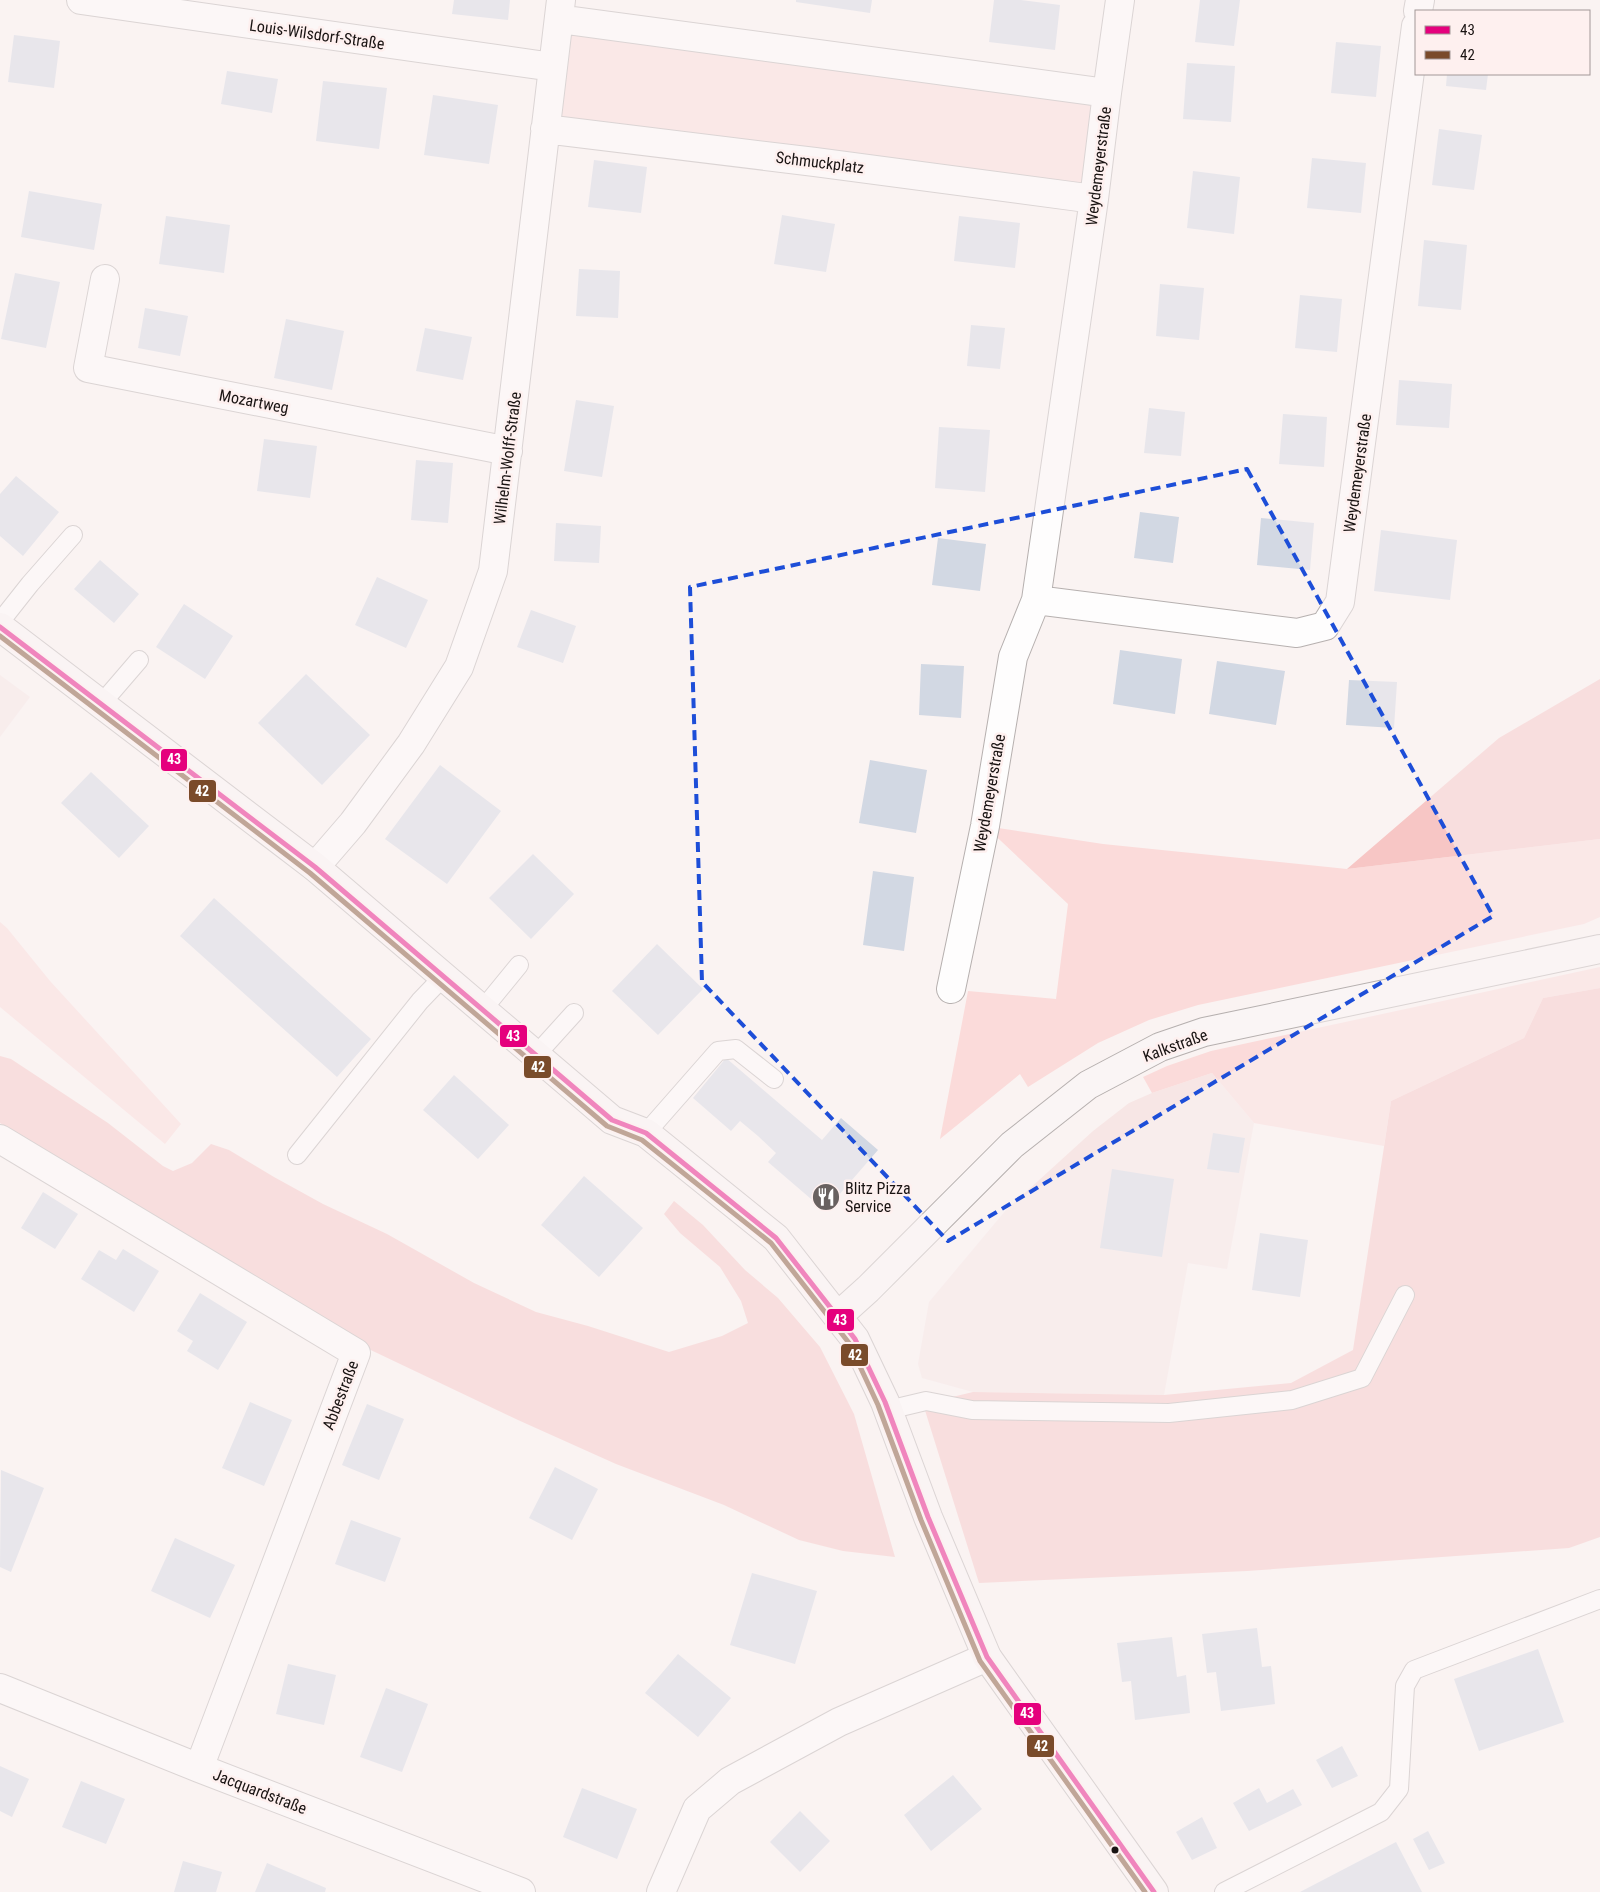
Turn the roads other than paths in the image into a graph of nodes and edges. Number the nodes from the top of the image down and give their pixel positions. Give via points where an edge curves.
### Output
1 (80, 0) edge
2 (1120, 0) edge
3 (560, 9) edge
4 (1415, 34) edge
5 (553, 67) junction
6 (1107, 93) junction
7 (545, 129) junction
8 (1094, 200) junction
9 (105, 279) dead end
10 (508, 451) junction
11 (73, 535) dead end
12 (1036, 600) junction
13 (0, 622) edge
14 (0, 627) edge
15 (138, 660) dead end
16 (102, 704) junction
17 (316, 867) junction
18 (1600, 949) edge
19 (519, 965) dead end
20 (444, 976) junction
21 (951, 989) dead end
22 (483, 1008) junction
23 (574, 1013) dead end
24 (536, 1055) junction
25 (774, 1079) dead end
26 (646, 1132) junction
27 (0, 1140) edge
28 (296, 1155) dead end
29 (1405, 1295) dead end
30 (838, 1316) junction
31 (888, 1410) junction
32 (1600, 1599) edge
33 (987, 1656) junction
34 (0, 1688) edge
35 (199, 1768) junction
36 (520, 1892) edge
37 (662, 1892) edge
38 (1154, 1892) edge
39 (1224, 1892) edge

1 - 5 street, Louis-Wilsdorf-Straße
2 - 6 street, Weydemeyerstraße
3 - 5 street, Wilhelm-Wolff-Straße
3 - 6 street
4 - 12 street, Weydemeyerstraße via 1340,602 1325,626 1298,633
5 - 7 street, Wilhelm-Wolff-Straße
6 - 8 street, Weydemeyerstraße
7 - 8 street, Schmuckplatz via 805,160
7 - 10 street, Wilhelm-Wolff-Straße
8 - 12 street, Weydemeyerstraße
9 - 10 street, Mozartweg via 88,368
10 - 17 street, Wilhelm-Wolff-Straße via 493,571 459,666 411,744
11 - 13 lane
12 - 21 street, Weydemeyerstraße via 1013,657 985,826
14 - 16 main road
15 - 16 lane
16 - 17 main road
17 - 20 main road
18 - 30 main road, Kalkstraße via 1204,1032 1160,1047 1088,1085 1012,1144
19 - 22 lane
20 - 22 main road
20 - 28 lane via 420,1001
22 - 24 main road
23 - 24 lane
24 - 26 main road via 612,1120
25 - 26 lane via 736,1049 718,1051
26 - 30 main road via 776,1238
27 - 35 street, Abbestraße via 356,1353
29 - 31 lane via 1362,1378 1292,1400 1170,1413 972,1410 926,1401
30 - 31 main road via 855,1339
31 - 33 main road via 928,1517
32 - 39 lane via 1414,1670 1405,1686 1399,1789 1381,1812
33 - 37 street via 839,1722 730,1781 697,1809
33 - 38 main road
34 - 35 street, Jacquardstraße
35 - 36 street, Jacquardstraße

